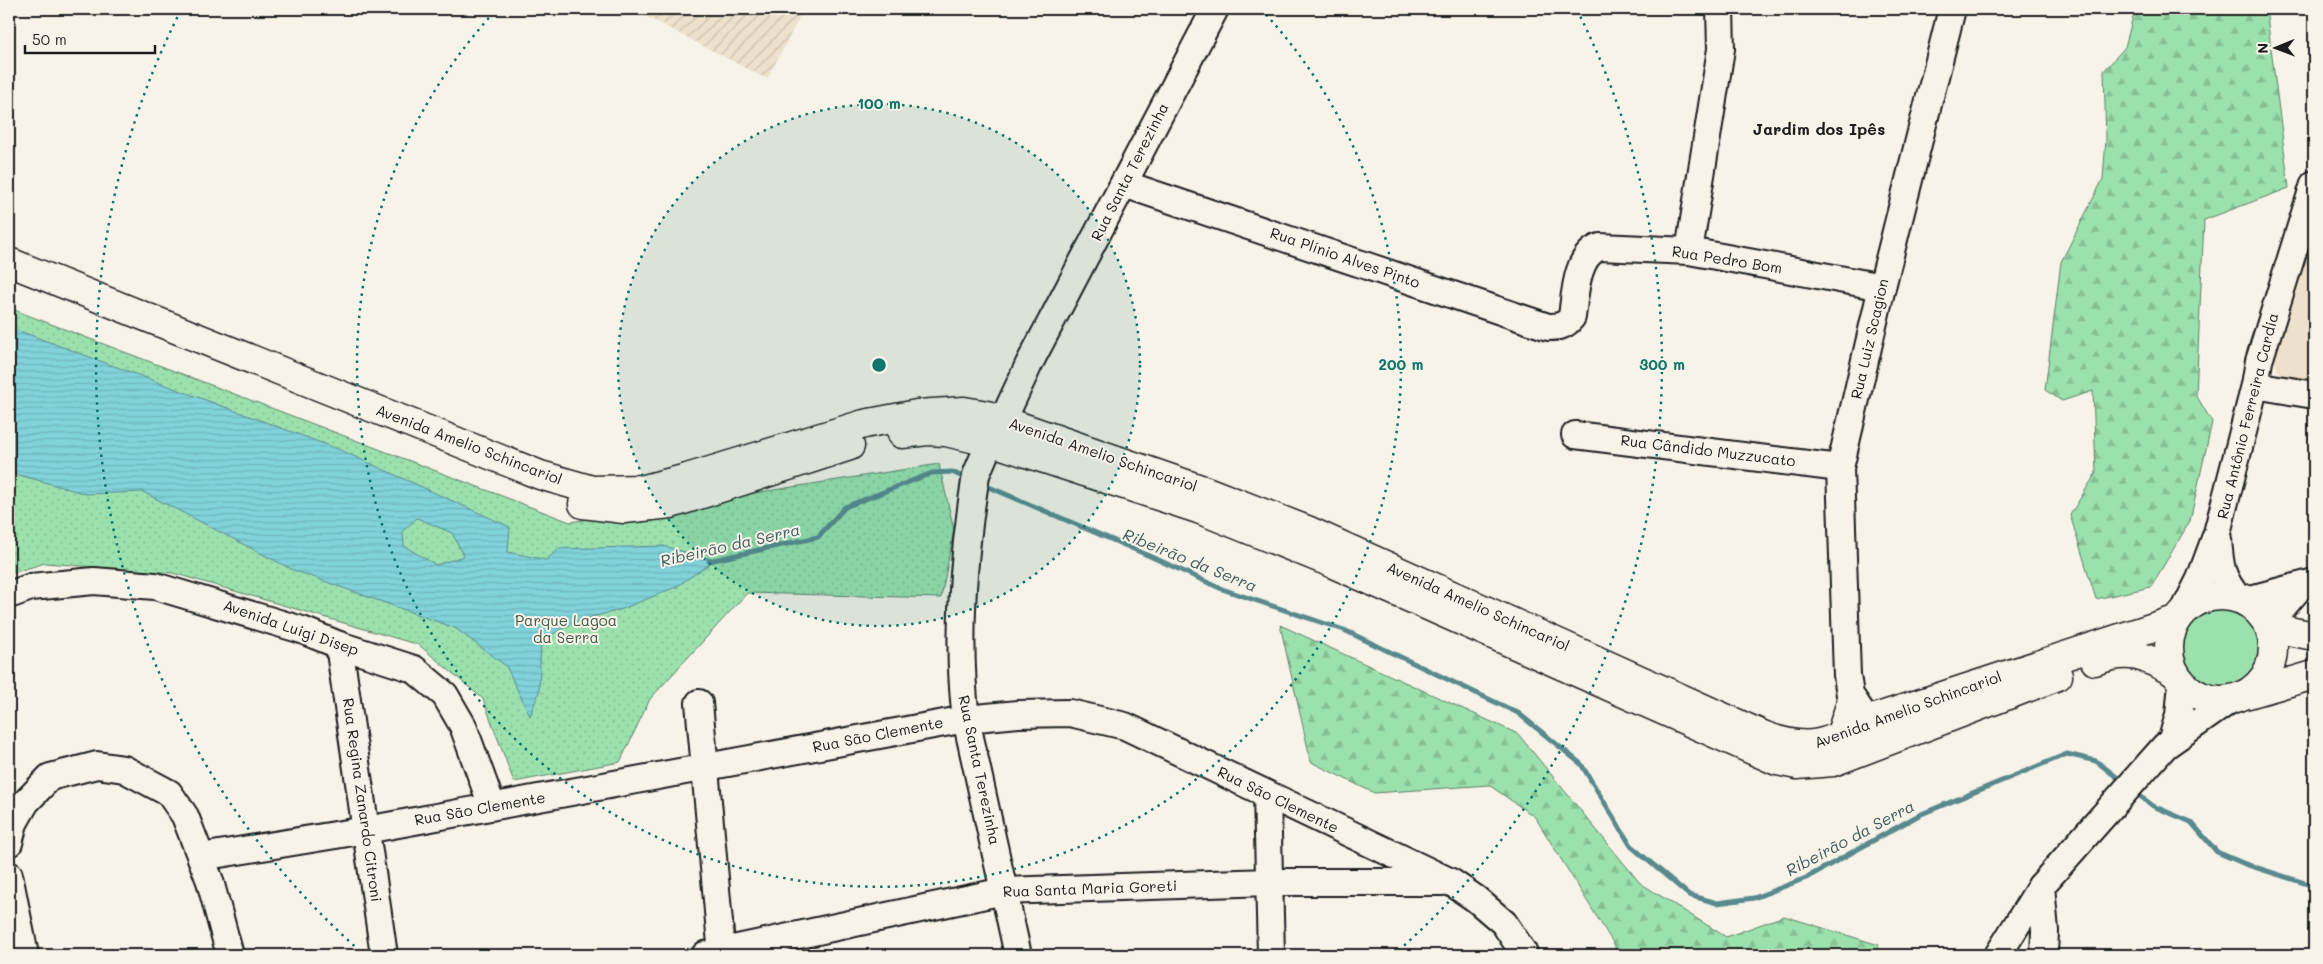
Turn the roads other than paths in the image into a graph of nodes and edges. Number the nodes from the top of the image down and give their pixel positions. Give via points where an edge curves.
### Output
1 (1215, 9) edge
2 (1720, 9) edge
3 (1952, 9) edge
4 (1124, 184) junction
5 (2314, 184) edge
6 (1689, 251) junction
7 (9, 262) edge
8 (9, 280) edge
9 (1882, 287) junction
10 (1567, 324) joint
11 (2255, 385) junction
12 (2314, 395) edge
13 (1575, 434) dead end
14 (984, 450) junction
15 (1840, 468) junction
16 (2217, 533) junction
17 (2307, 585) edge
18 (9, 595) edge
19 (2239, 599) junction
20 (2181, 615) junction
21 (2268, 626) junction
22 (2314, 636) edge
23 (339, 645) junction
24 (2314, 675) edge
25 (2179, 678) junction
26 (1849, 687) junction
27 (2237, 697) junction
28 (699, 703) dead end
29 (966, 719) junction
30 (1869, 720) junction
31 (1902, 723) junction
32 (1840, 736) junction
33 (2169, 742) junction
34 (705, 768) junction
35 (1267, 795) junction
36 (492, 806) junction
37 (366, 830) junction
38 (9, 843) edge
39 (201, 857) junction
40 (9, 875) edge
41 (1269, 882) junction
42 (1451, 882) junction
43 (2041, 886) junction
44 (1004, 891) junction
45 (716, 954) edge
46 (25, 955) edge
47 (230, 955) edge
48 (384, 955) edge
49 (1018, 955) edge
50 (1270, 955) edge
51 (1525, 955) edge
52 (1998, 955) edge
53 (2044, 955) edge

1 - 4 street, Rua Santa Terezinha
2 - 6 street via 1721,49
3 - 9 street, Rua Luiz Scagion
4 - 10 street, Rua Plínio Alves Pinto via 1548,327
4 - 14 street, Rua Santa Terezinha
5 - 11 street, Rua Antônio Ferreira Cardia via 2259,361
6 - 9 street, Rua Pedro Bom
6 - 10 street, Rua Pedro Bom via 1593,249 1584,258 1572,317
7 - 14 main road, Avenida Amelio Schincariol via 540,475 592,490 644,489 864,424 936,413 964,411
8 - 14 main road, Avenida Amelio Schincariol via 526,488 572,502 624,509 671,504 874,438 898,434 927,431
9 - 15 street, Rua Luiz Scagion
11 - 12 street
11 - 16 street, Rua Antônio Ferreira Cardia
13 - 15 street, Rua Cândido Muzzucato
14 - 29 street, Rua Santa Terezinha via 959,649
14 - 31 main road, Avenida Amelio Schincariol via 1198,509 1269,536 1777,761 1797,765 1833,762
14 - 32 main road, Avenida Amelio Schincariol via 1209,492 1307,530 1773,739 1813,746
15 - 26 street, Rua Luiz Scagion
16 - 19 street, Rua Antônio Ferreira Cardia via 2221,569 2227,584
16 - 20 street, Rua Antônio Ferreira Cardia via 2200,579
17 - 19 street
17 - 21 street
18 - 23 street, Avenida Luigi Disep via 32,587 94,581 155,586 274,621
19 - 20 main road, Avenida Amelio Schincariol via 2216,596 2199,601
19 - 21 main road, Avenida Amelio Schincariol via 2252,605
20 - 25 main road via 2169,646 2170,660
20 - 31 main road, Avenida Amelio Schincariol
21 - 22 main road
21 - 27 main road via 2273,642 2267,673 2258,686
23 - 36 street, Avenida Luigi Disep via 414,669 445,695 463,726
23 - 37 street, Rua Regina Zanardo Citroni
24 - 27 main road, Avenida Amelio Schincariol
25 - 27 main road, Avenida Amelio Schincariol via 2204,697 2217,700
25 - 31 main road, Avenida Amelio Schincariol via 2147,657 2119,654
25 - 33 street via 2179,714
26 - 30 street
26 - 31 street
26 - 32 main road
27 - 33 street
28 - 34 street
29 - 34 street, Rua São Clemente
29 - 35 street, Rua São Clemente via 1070,713 1125,726
29 - 44 street, Rua Santa Terezinha
30 - 31 main road, Avenida Amelio Schincariol
30 - 32 main road, Avenida Amelio Schincariol
33 - 43 street
34 - 36 street, Rua São Clemente
34 - 45 street
35 - 41 street
35 - 42 street, Rua São Clemente
36 - 37 street, Rua São Clemente
37 - 39 street, Rua São Clemente
37 - 48 street, Rua Regina Zanardo Citroni
38 - 39 street via 14,823 26,802 50,777 97,765 124,769 169,794 185,816
39 - 47 street
40 - 46 street
41 - 42 street, Rua Santa Maria Goreti
41 - 44 street, Rua Santa Maria Goreti
41 - 50 street
42 - 51 street, Rua São Clemente via 1476,898 1504,923
43 - 52 street
43 - 53 street
44 - 45 street, Rua Santa Maria Goreti
44 - 49 street, Rua Santa Terezinha

